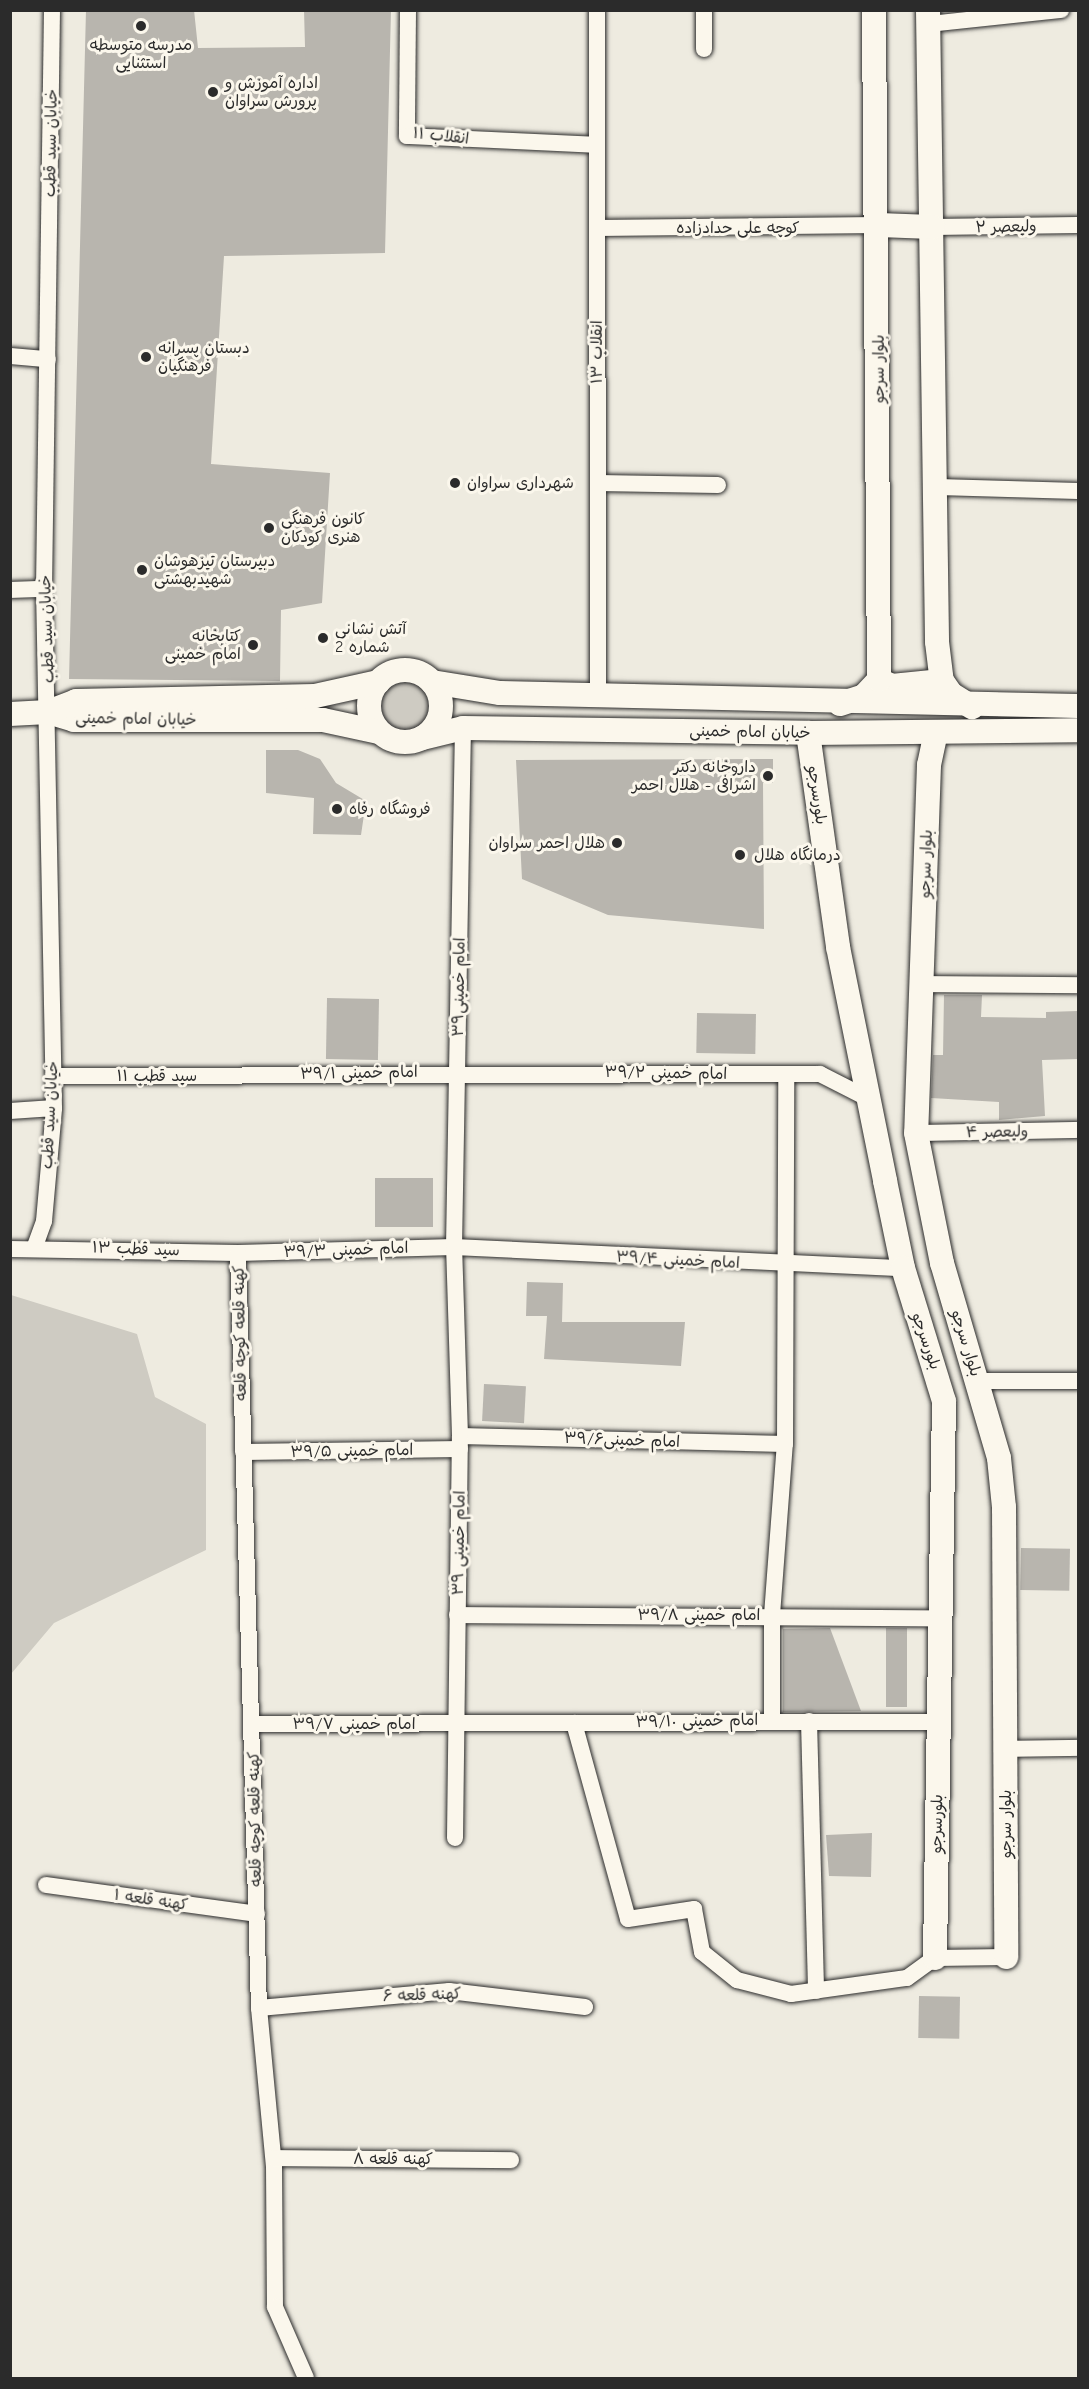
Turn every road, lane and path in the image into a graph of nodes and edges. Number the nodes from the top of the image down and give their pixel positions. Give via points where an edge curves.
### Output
1 (52, 10) edge
2 (408, 10) edge
3 (597, 10) edge
4 (704, 10) edge
5 (874, 10) edge
6 (1061, 10) edge
7 (928, 17) edge
8 (704, 49) dead end
9 (597, 145) junction
10 (878, 225) junction
11 (1078, 225) edge
12 (933, 227) junction
13 (597, 228) junction
14 (10, 356) edge
15 (48, 359) junction
16 (598, 483) junction
17 (718, 485) dead end
18 (938, 487) junction
19 (1078, 491) edge
20 (44, 589) junction
21 (10, 590) edge
22 (879, 680) junction
23 (942, 681) junction
24 (378, 682) junction
25 (432, 682) junction
26 (598, 693) junction
27 (840, 704) junction
28 (972, 706) junction
29 (1078, 706) edge
30 (48, 712) junction
31 (10, 714) edge
32 (463, 728) junction
33 (1078, 730) edge
34 (379, 732) junction
35 (936, 732) junction
36 (808, 733) junction
37 (422, 738) junction
38 (922, 984) junction
39 (1078, 985) edge
40 (457, 1071) junction
41 (786, 1074) junction
42 (260, 1075) joint
43 (54, 1076) junction
44 (869, 1099) junction
45 (54, 1108) junction
46 (10, 1111) edge
47 (1078, 1130) edge
48 (916, 1133) junction
49 (35, 1246) junction
50 (454, 1247) junction
51 (10, 1249) edge
52 (238, 1253) junction
53 (942, 1263) junction
54 (784, 1266) junction
55 (903, 1268) junction
56 (977, 1381) junction
57 (1078, 1381) edge
58 (941, 1386) junction
59 (460, 1442) junction
60 (785, 1444) junction
61 (243, 1452) junction
62 (458, 1615) junction
63 (772, 1615) junction
64 (941, 1618) junction
65 (772, 1720) junction
66 (809, 1721) junction
67 (939, 1722) junction
68 (574, 1723) junction
69 (253, 1724) junction
70 (456, 1724) junction
71 (1078, 1748) edge
72 (1005, 1749) junction
73 (455, 1838) dead end
74 (46, 1885) dead end
75 (257, 1914) junction
76 (1006, 1957) joint
77 (935, 1959) junction
78 (816, 1991) junction
79 (585, 2007) dead end
80 (259, 2008) junction
81 (274, 2158) junction
82 (511, 2160) dead end
83 (306, 2379) edge

1 - 15 street, خیابان سید قطب
2 - 9 street, انقلاب ۱۱ via 407,136
3 - 9 street, انقلاب ۱۳
4 - 8 street
5 - 10 street, بلوار سرجو
6 - 7 street
7 - 12 street
9 - 13 street, انقلاب ۱۳
10 - 12 street
10 - 13 street, کوچه علی حدادزاده
10 - 22 street, بلوار سرجو
11 - 12 street, ولیعصر ۲
12 - 18 street
13 - 16 street, انقلاب ۱۳
14 - 15 street
15 - 20 street, خیابان سید قطب
16 - 17 street
16 - 26 street, انقلاب ۱۳
18 - 19 street
18 - 23 street
20 - 21 street
20 - 30 street, خیابان سید قطب
22 - 23 street via 892,687
22 - 27 street via 864,696
23 - 28 street via 951,694
24 - 25 street via 407,670
24 - 30 street, خیابان امام خمینی via 315,696 76,701
24 - 34 street via 369,701
25 - 26 street, خیابان امام خمینی via 479,692
25 - 37 street via 441,712
26 - 27 street, خیابان امام خمینی
27 - 28 street, خیابان امام خمینی
28 - 29 street, خیابان امام خمینی
30 - 31 street
30 - 34 street, خیابان امام خمینی via 74,720 323,720
30 - 43 street, خیابان سید قطب
32 - 36 street, خیابان امام خمینی
32 - 37 street, خیابان امام خمینی
32 - 40 street, امام خمینی۳۹
33 - 35 street, خیابان امام خمینی
34 - 37 street via 399,742
35 - 36 street, خیابان امام خمینی
35 - 38 street, بلوار سرجو via 929,765
36 - 44 street, بلورسرجو via 838,947
38 - 39 street
38 - 48 street, بلوار سرجو
40 - 41 street, امام خمینی ۳۹/۲
40 - 42 street, امام خمینی ۳۹/۱
40 - 50 street, امام خمینی۳۹
41 - 44 street, امام خمینی ۳۹/۲ via 820,1074
41 - 54 street
42 - 43 street, سید قطب ۱۱
43 - 45 street, خیابان سید قطب
44 - 55 street, بلورسرجو
45 - 46 street
45 - 49 street, خیابان سید قطب via 44,1221
47 - 48 street, ولیعصر ۴
48 - 53 street, بلوار سرجو
49 - 51 street, سید قطب ۱۳
49 - 52 street, سید قطب ۱۳
50 - 52 street, امام خمینی ۳۹/۳
50 - 54 street, امام خمینی ۳۹/۴
50 - 59 street, امام خمینی ۳۹
52 - 61 street, کهنه قلعه کوچه قلعه
53 - 55 street
53 - 56 street, بلوار سرجو
54 - 55 street, امام خمینی ۳۹/۴
54 - 60 street
55 - 58 street, بلورسرجو
56 - 57 street
56 - 58 street
56 - 72 street, بلوار سرجو via 999,1458 1004,1507
58 - 64 street, بلورسرجو via 945,1432
59 - 60 street, امام خمینی۳۹/۶
59 - 61 street, امام خمینی ۳۹/۵
59 - 62 street, امام خمینی ۳۹
60 - 63 street
61 - 69 street, کهنه قلعه کوچه قلعه
62 - 63 street, امام خمینی ۳۹/۸
62 - 70 street, امام خمینی ۳۹
63 - 64 street, امام خمینی ۳۹/۸
63 - 65 street
64 - 67 street, بلورسرجو
65 - 66 street, امام خمینی ۳۹/۱۰
65 - 68 street, امام خمینی ۳۹/۱۰
66 - 67 street, امام خمینی ۳۹/۱۰
66 - 78 street
67 - 77 street, بلورسرجو
68 - 70 street, امام خمینی ۳۹/۱۰
68 - 78 street via 628,1919 694,1909 702,1952 737,1980 763,1990
69 - 70 street, امام خمینی ۳۹/۷
69 - 75 street, کهنه قلعه کوچه قلعه
70 - 73 street, امام خمینی ۳۹
71 - 72 street
72 - 76 street, بلوار سرجو
74 - 75 street, کهنه قلعه ۱
75 - 80 street, کهنه قلعه کوچه قلعه
76 - 77 street
77 - 78 street via 907,1978
79 - 80 street, کهنه قلعه ۶ via 449,1991
80 - 81 street, کهنه قلعه کوچه قلعه
81 - 82 street, کهنه قلعه ۸
81 - 83 street, کهنه قلعه کوچه قلعه via 275,2307

